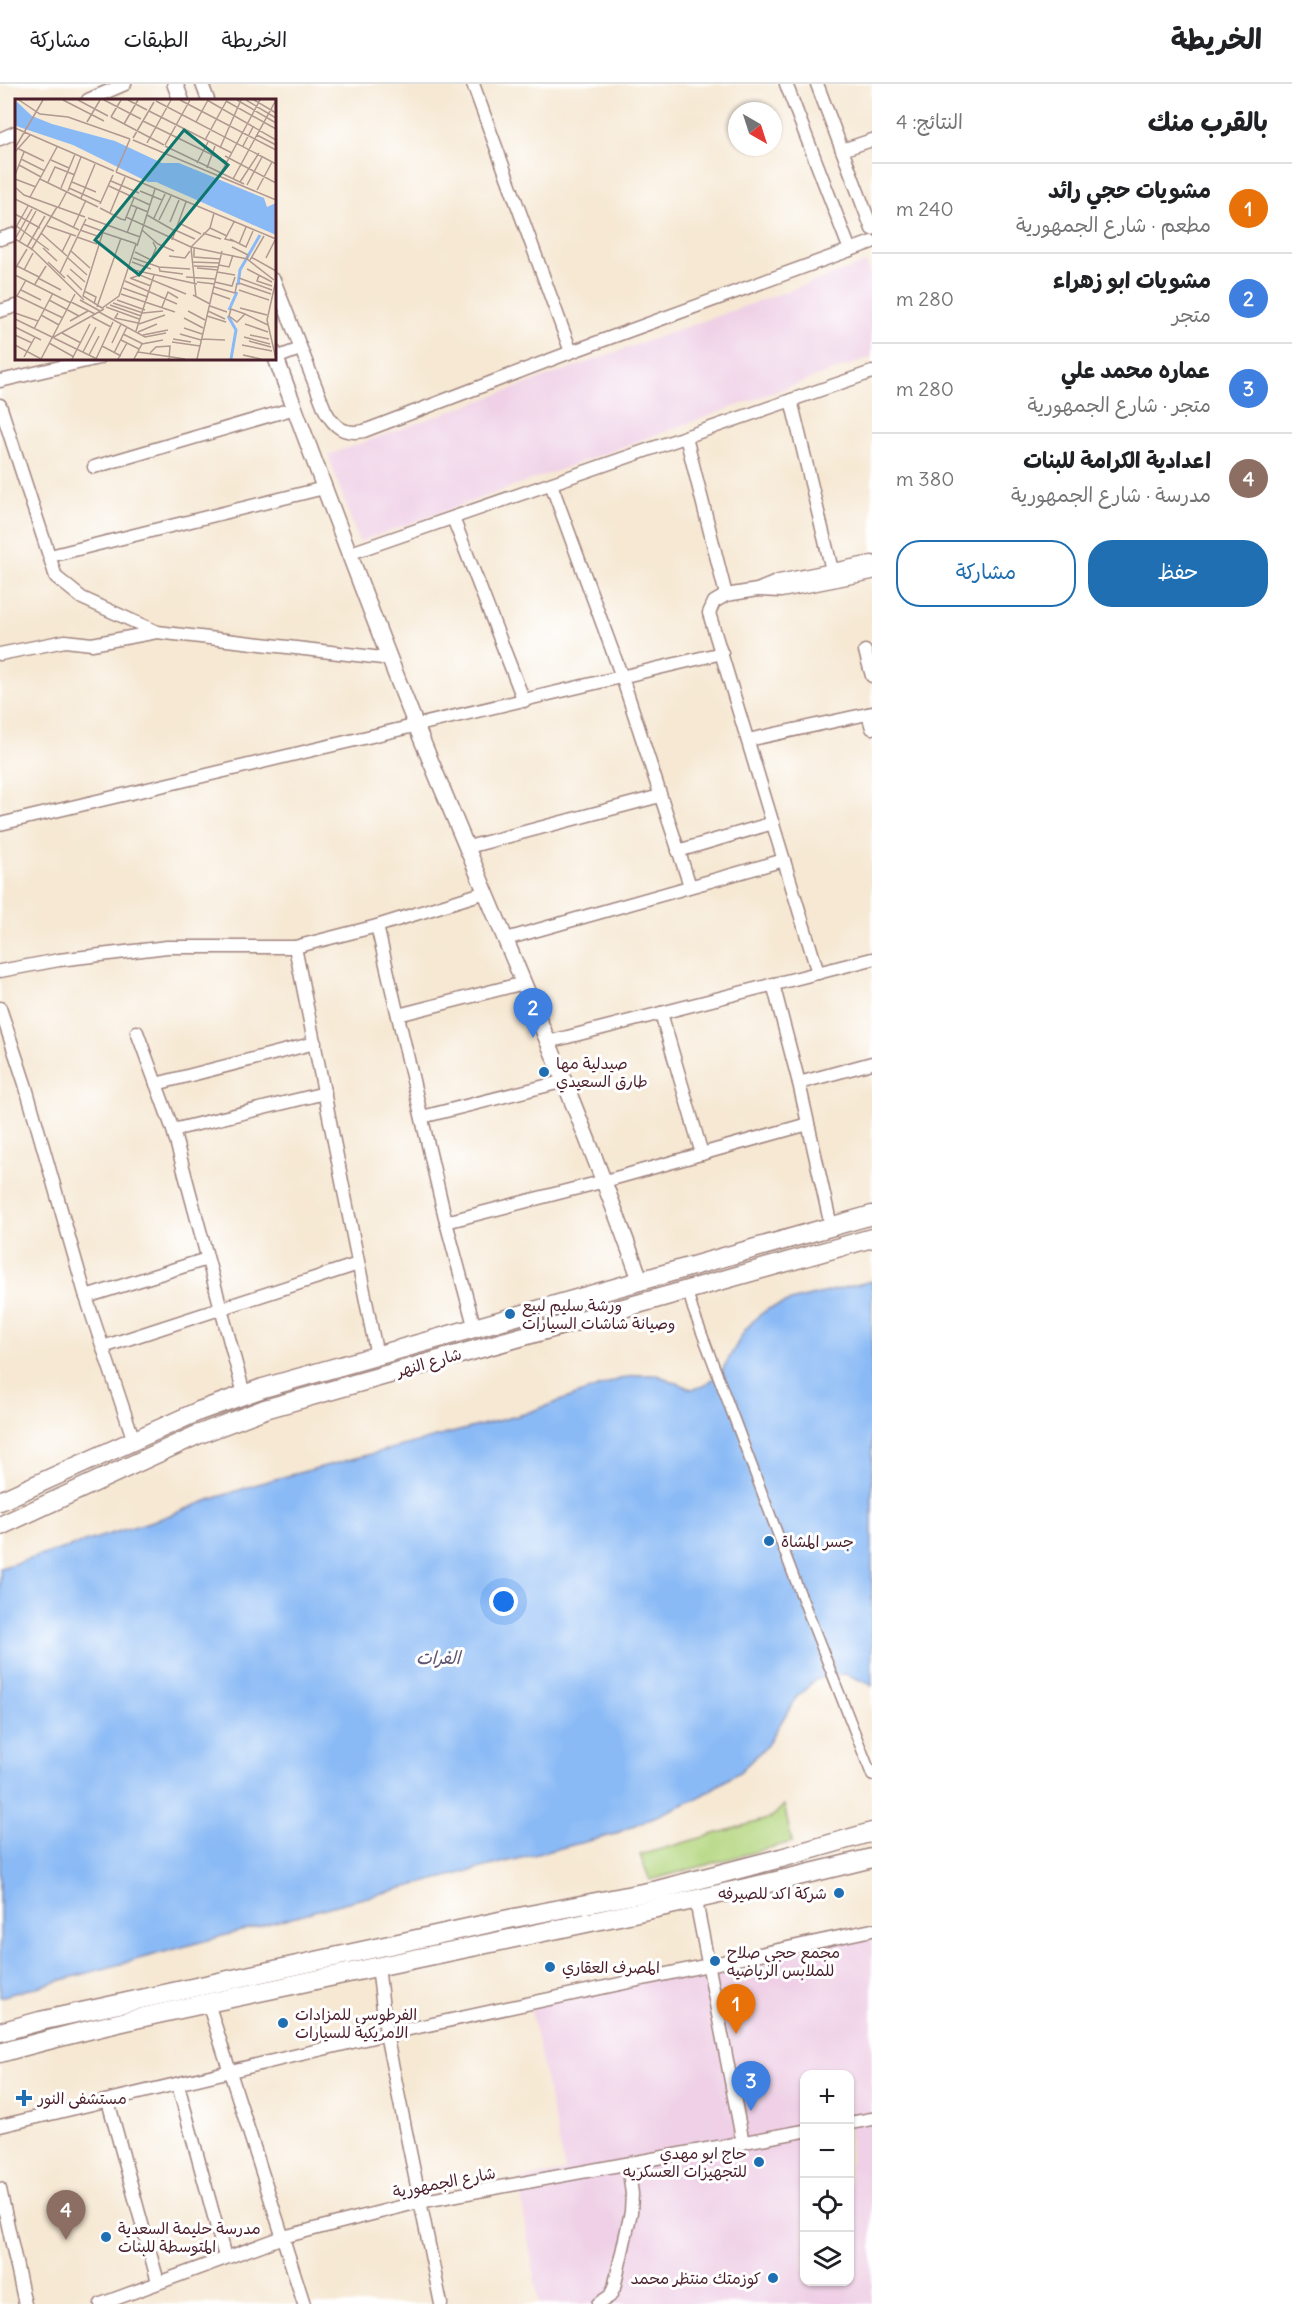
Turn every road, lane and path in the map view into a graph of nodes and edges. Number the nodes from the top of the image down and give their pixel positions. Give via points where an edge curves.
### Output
1 (125, 84) edge
2 (175, 84) edge
3 (202, 84) edge
4 (473, 84) edge
5 (786, 84) edge
6 (818, 84) edge
7 (89, 99) edge
8 (181, 99) edge
9 (208, 99) edge
10 (15, 132) edge
11 (0, 139) edge
12 (872, 140) edge
13 (842, 150) junction
14 (872, 229) edge
15 (15, 234) edge
16 (0, 239) edge
17 (872, 242) edge
18 (850, 250) junction
19 (276, 285) edge
20 (15, 306) edge
21 (0, 311) edge
22 (300, 349) junction
23 (570, 352) junction
24 (276, 355) edge
25 (276, 358) edge
26 (90, 360) edge
27 (872, 372) edge
28 (0, 381) edge
29 (791, 400) junction
30 (0, 405) edge
31 (295, 408) junction
32 (686, 437) junction
33 (94, 468) dead end
34 (551, 484) junction
35 (324, 488) junction
36 (453, 518) junction
37 (348, 554) junction
38 (51, 556) junction
39 (872, 562) edge
40 (831, 570) junction
41 (872, 573) edge
42 (757, 590) junction
43 (726, 595) junction
44 (157, 632) junction
45 (865, 651) dead end
46 (722, 653) junction
47 (0, 654) edge
48 (391, 659) junction
49 (872, 676) edge
50 (622, 677) junction
51 (524, 701) junction
52 (870, 714) edge
53 (417, 727) junction
54 (872, 728) edge
55 (748, 740) junction
56 (660, 796) junction
57 (773, 823) junction
58 (0, 824) edge
59 (468, 847) junction
60 (678, 851) junction
61 (784, 860) junction
62 (690, 886) junction
63 (486, 892) junction
64 (377, 926) junction
65 (506, 939) junction
66 (296, 948) junction
67 (872, 959) edge
68 (0, 971) edge
69 (818, 973) junction
70 (524, 983) junction
71 (773, 984) junction
72 (0, 1008) edge
73 (661, 1013) junction
74 (398, 1015) junction
75 (137, 1032) dead end
76 (548, 1042) junction
77 (315, 1043) junction
78 (872, 1063) edge
79 (565, 1081) junction
80 (799, 1083) junction
81 (156, 1084) junction
82 (325, 1093) junction
83 (422, 1117) junction
84 (808, 1125) junction
85 (173, 1130) junction
86 (702, 1154) junction
87 (605, 1181) junction
88 (872, 1215) edge
89 (446, 1222) junction
90 (831, 1226) junction
91 (872, 1238) edge
92 (207, 1259) junction
93 (358, 1264) junction
94 (641, 1282) junction
95 (687, 1289) junction
96 (86, 1297) junction
97 (220, 1309) junction
98 (475, 1329) junction
99 (103, 1347) junction
100 (377, 1356) junction
101 (314, 1374) junction
102 (318, 1393) junction
103 (244, 1394) junction
104 (134, 1441) junction
105 (0, 1501) edge
106 (0, 1526) edge
107 (870, 1772) edge
108 (872, 1832) edge
109 (872, 1858) edge
110 (696, 1901) junction
111 (872, 1930) edge
112 (378, 1966) junction
113 (710, 1966) junction
114 (297, 1974) junction
115 (208, 2002) junction
116 (0, 2032) edge
117 (387, 2034) junction
118 (0, 2053) edge
119 (231, 2072) junction
120 (178, 2085) junction
121 (108, 2101) junction
122 (872, 2119) edge
123 (854, 2122) edge
124 (0, 2126) edge
125 (800, 2132) edge
126 (743, 2143) junction
127 (628, 2164) junction
128 (0, 2189) edge
129 (419, 2202) junction
130 (284, 2237) junction
131 (225, 2257) junction
132 (158, 2282) junction
133 (25, 2304) edge
134 (101, 2304) edge
135 (304, 2304) edge
136 (441, 2304) edge
137 (597, 2304) edge

1 - 7 street
2 - 8 street
3 - 9 street
4 - 23 street
5 - 18 street
6 - 13 street
10 - 11 street
12 - 13 street
13 - 14 street
15 - 16 street
17 - 18 street
18 - 23 street
19 - 22 street
20 - 21 street
22 - 23 street via 329,418 345,432 354,433
22 - 24 street
25 - 31 street
26 - 28 street
27 - 29 street
29 - 32 street
29 - 40 street
30 - 38 street
31 - 33 street
31 - 35 street
32 - 34 street
32 - 43 street
34 - 36 street
34 - 50 street
35 - 37 street
35 - 38 street
36 - 37 street
36 - 51 street
37 - 48 street
38 - 44 street via 56,577 82,598
39 - 40 street
40 - 42 street
41 - 42 street via 781,591
42 - 43 street
43 - 46 street via 714,602 710,613
44 - 47 street via 92,644 65,640
44 - 48 street
45 - 49 street
46 - 50 street
46 - 55 street
48 - 53 street
50 - 51 street
50 - 56 street
51 - 53 street
52 - 54 street
52 - 55 street
53 - 58 street
53 - 59 street
55 - 57 street
56 - 59 street
56 - 60 street
57 - 60 street
57 - 61 street
59 - 63 street
60 - 62 street
61 - 62 street
61 - 69 street
62 - 65 street
63 - 64 street
63 - 65 street
64 - 66 street
64 - 74 street
65 - 70 street
66 - 68 street via 167,947
66 - 77 street
67 - 69 street
69 - 71 street
70 - 74 street
70 - 76 street
71 - 73 street
71 - 80 street
72 - 96 street
73 - 76 street
73 - 86 street
74 - 83 street
75 - 81 street
76 - 79 street
77 - 81 street
77 - 82 street
78 - 80 street
79 - 83 street
79 - 87 street
80 - 84 street
81 - 85 street
82 - 85 street
82 - 93 street
83 - 89 street
84 - 86 street
84 - 90 street
85 - 92 street
86 - 87 street
87 - 89 street
87 - 94 street
88 - 90 main road, شارع النهر
89 - 98 street
90 - 94 main road, شارع النهر
91 - 95 main road, شارع النهر
92 - 96 street
92 - 97 street
93 - 97 street
93 - 100 street
94 - 98 main road, شارع النهر
95 - 102 main road, شارع النهر
95 - 107 street
96 - 99 street
97 - 99 street
97 - 103 street
98 - 100 main road, شارع النهر
99 - 104 street
100 - 101 main road, شارع النهر
101 - 102 main road
101 - 103 main road, شارع النهر
102 - 106 main road, شارع النهر via 265,1408 197,1435
103 - 104 main road, شارع النهر
104 - 105 main road, شارع النهر
108 - 114 main road via 658,1890
109 - 110 main road
110 - 112 main road
110 - 113 street
111 - 113 street
112 - 114 main road
112 - 117 street
113 - 117 street
113 - 126 street
114 - 115 main road
114 - 116 main road via 40,2021
115 - 118 main road
115 - 119 street
117 - 119 street
117 - 129 street
119 - 120 street
119 - 130 street
120 - 121 street
120 - 131 street
121 - 124 street
121 - 132 street
122 - 123 street
125 - 126 street, شارع الجمهورية
126 - 127 street, شارع الجمهورية
127 - 129 street, شارع الجمهورية
127 - 137 street via 631,2212 614,2288 610,2296
128 - 133 street
129 - 130 street, شارع الجمهورية
129 - 136 street
130 - 131 street, شارع الجمهورية
130 - 135 street
131 - 132 street, شارع الجمهورية
132 - 134 street, شارع الجمهورية

